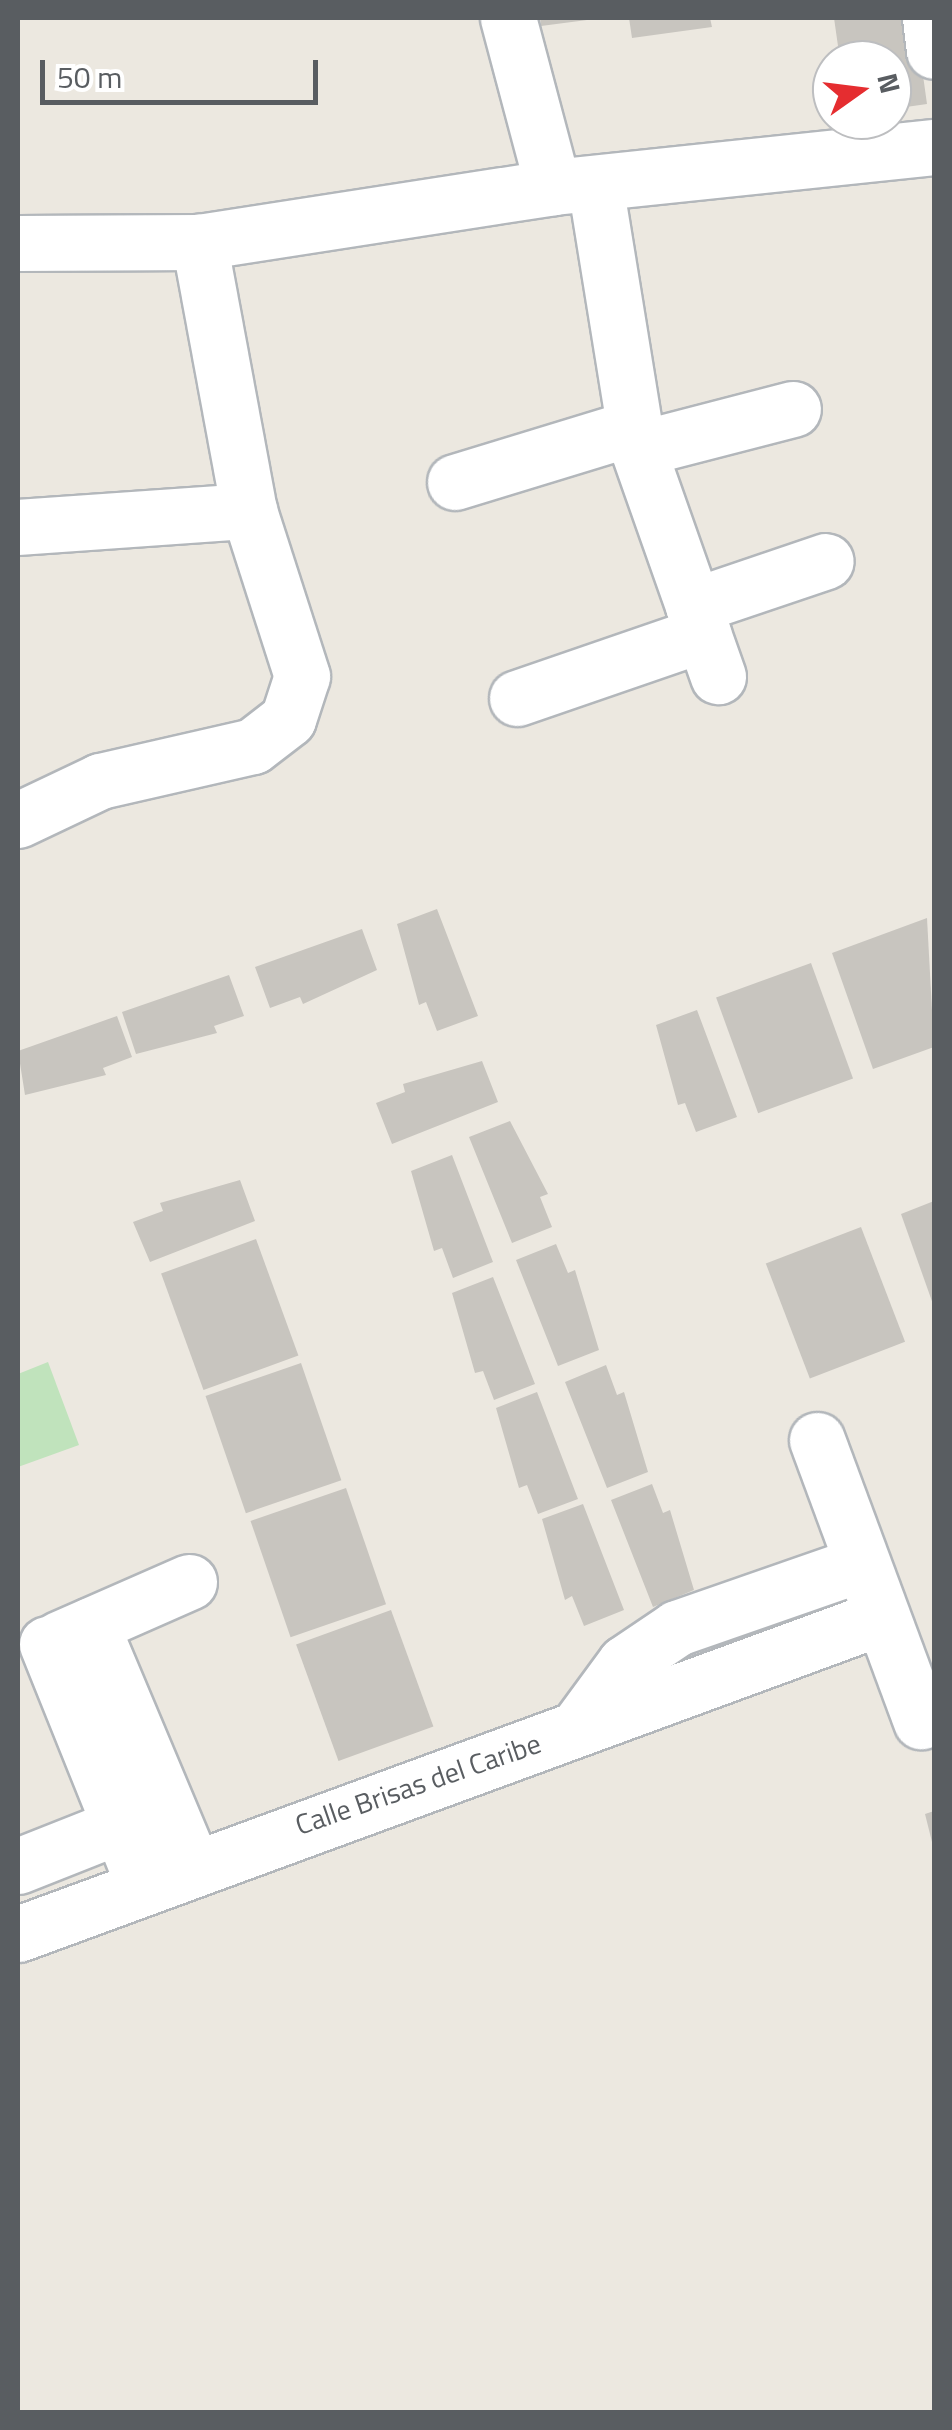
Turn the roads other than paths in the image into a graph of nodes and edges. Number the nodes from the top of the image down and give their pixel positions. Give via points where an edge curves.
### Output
1 (508, 18) edge
2 (930, 18) edge
3 (934, 51) edge
4 (934, 147) edge
5 (574, 185) junction
6 (199, 242) junction
7 (18, 244) edge
8 (793, 409) dead end
9 (636, 438) junction
10 (455, 482) dead end
11 (249, 511) junction
12 (18, 527) edge
13 (826, 561) dead end
14 (705, 639) junction
15 (516, 698) dead end
16 (18, 820) edge
17 (817, 1440) dead end
18 (858, 1565) junction
19 (190, 1582) dead end
20 (879, 1618) junction
21 (52, 1642) edge
22 (921, 1721) dead end
23 (578, 1727) junction
24 (144, 1816) junction
25 (258, 1840) junction
26 (18, 1866) edge
27 (168, 1874) junction
28 (18, 1934) edge

1 - 5 street
2 - 3 street
4 - 5 street
5 - 6 street
5 - 9 street
6 - 7 street
6 - 11 street
8 - 9 street
9 - 10 street
9 - 14 street
11 - 12 street
11 - 16 street via 302,676 288,719 253,746 100,782
13 - 14 street
14 - 15 street
17 - 18 street
18 - 20 street
18 - 23 street, Calle Brisas del Caribe via 677,1628 625,1663
19 - 21 street
20 - 22 street
20 - 23 street, Calle Brisas del Caribe
21 - 24 street
23 - 25 street, Calle Brisas del Caribe
24 - 25 street, Calle Brisas del Caribe
24 - 26 street
24 - 27 street
25 - 27 street, Calle Brisas del Caribe
27 - 28 street, Calle Brisas del Caribe

